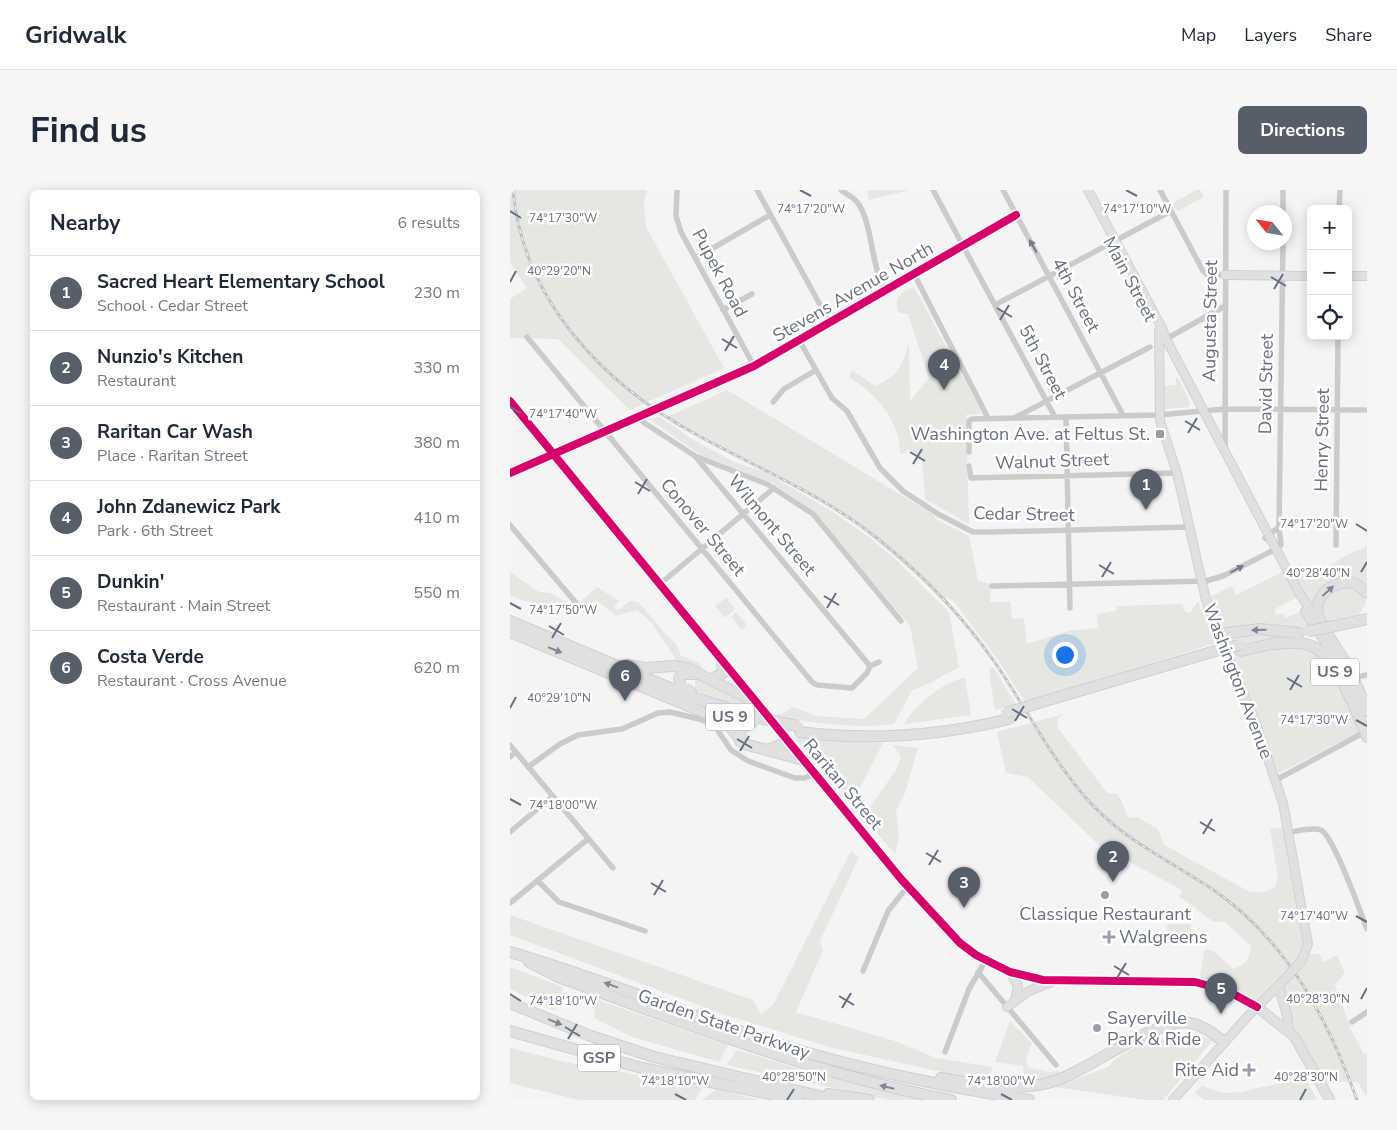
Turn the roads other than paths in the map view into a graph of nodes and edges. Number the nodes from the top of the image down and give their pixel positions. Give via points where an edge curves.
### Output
1 (677, 190) edge
2 (757, 190) edge
3 (841, 190) edge
4 (933, 190) edge
5 (1003, 190) edge
6 (1083, 190) edge
7 (1088, 190) edge
8 (1160, 190) edge
9 (1226, 190) edge
10 (1284, 190) edge
11 (1340, 190) edge
12 (1284, 205) edge
13 (1339, 205) edge
14 (1171, 211) junction
15 (770, 215) junction
16 (1016, 215) junction
17 (1113, 242) junction
18 (963, 245) junction
19 (1283, 250) edge
20 (696, 258) junction
21 (914, 274) junction
22 (1225, 275) junction
23 (1283, 276) junction
24 (1307, 276) edge
25 (1352, 276) edge
26 (1367, 276) edge
27 (1049, 277) junction
28 (885, 292) junction
29 (752, 294) dead end
30 (995, 305) junction
31 (1225, 306) junction
32 (723, 310) junction
33 (828, 321) junction
34 (1159, 331) junction
35 (527, 337) dead end
36 (1166, 339) junction
37 (799, 340) junction
38 (1338, 340) edge
39 (1150, 347) dead end
40 (1159, 349) junction
41 (754, 366) junction
42 (816, 370) junction
43 (1101, 373) junction
44 (703, 389) tunnel mouth
45 (510, 401) edge
46 (1047, 401) junction
47 (773, 402) dead end
48 (1225, 409) junction
49 (1281, 409) junction
50 (1338, 409) junction
51 (1367, 410) edge
52 (1204, 411) junction
53 (651, 412) tunnel mouth
54 (1123, 415) junction
55 (1160, 415) junction
56 (1055, 417) junction
57 (1066, 417) junction
58 (636, 418) junction
59 (988, 418) junction
60 (1014, 418) junction
61 (605, 432) junction
62 (969, 452) dead end
63 (1225, 452) junction
64 (554, 455) junction
65 (694, 456) junction
66 (969, 466) dead end
67 (510, 473) edge
68 (1177, 473) junction
69 (1067, 476) junction
70 (774, 488) junction
71 (744, 515) junction
72 (511, 527) edge
73 (1189, 527) junction
74 (1279, 527) junction
75 (1067, 530) junction
76 (1267, 536) junction
77 (1281, 545) dead end
78 (1336, 545) dead end
79 (703, 550) junction
80 (1272, 551) junction
81 (1287, 574) junction
82 (1201, 582) junction
83 (660, 584) junction
84 (1068, 585) junction
85 (992, 586) dead end
86 (1296, 592) junction
87 (1367, 593) edge
88 (577, 604) dead end
89 (1070, 608) dead end
90 (1367, 609) edge
91 (1367, 619) edge
92 (510, 621) edge
93 (901, 621) dead end
94 (1354, 622) junction
95 (1367, 626) edge
96 (1336, 629) junction
97 (1218, 630) junction
98 (510, 632) edge
99 (1306, 634) junction
100 (1274, 644) junction
101 (1239, 648) junction
102 (1336, 648) junction
103 (722, 660) junction
104 (609, 661) junction
105 (879, 662) dead end
106 (870, 666) junction
107 (697, 674) junction
108 (1367, 675) edge
109 (1353, 678) junction
110 (711, 680) junction
111 (757, 703) junction
112 (712, 704) junction
113 (692, 706) junction
114 (1367, 711) edge
115 (752, 722) junction
116 (766, 722) junction
117 (1366, 732) edge
118 (740, 741) junction
119 (790, 744) junction
120 (510, 745) edge
121 (767, 750) junction
122 (516, 752) junction
123 (779, 753) junction
124 (510, 758) edge
125 (804, 760) junction
126 (528, 766) junction
127 (816, 774) junction
128 (1276, 780) junction
129 (553, 796) junction
130 (510, 832) edge
131 (1290, 832) junction
132 (588, 839) junction
133 (613, 868) dead end
134 (538, 881) junction
135 (908, 886) junction
136 (510, 903) edge
137 (1367, 929) edge
138 (645, 931) dead end
139 (510, 953) edge
140 (986, 960) junction
141 (863, 971) dead end
142 (978, 972) junction
143 (1010, 972) junction
144 (1055, 980) junction
145 (1279, 985) junction
146 (1015, 1000) junction
147 (510, 1003) edge
148 (1007, 1007) junction
149 (1257, 1007) junction
150 (1367, 1012) edge
151 (1352, 1022) dead end
152 (1288, 1030) junction
153 (510, 1031) edge
154 (1224, 1042) junction
155 (945, 1052) dead end
156 (852, 1064) junction
157 (1056, 1065) dead end
158 (734, 1082) junction
159 (798, 1095) edge
160 (1175, 1098) edge
161 (836, 1100) edge
162 (869, 1100) edge
163 (952, 1100) edge
164 (1029, 1100) edge
165 (1330, 1100) edge

1 - 20 street, Pupek Road via 676,216
2 - 15 street
3 - 28 street via 862,210 877,276
4 - 18 street, 5th Street
5 - 16 street, 4th Street
6 - 17 main road, Main Street
7 - 17 main road, Main Street
8 - 14 street
9 - 22 street, Augusta Street
10 - 12 street
11 - 13 street
14 - 17 street
14 - 22 street via 1203,271 1208,275
15 - 20 street
15 - 33 street
16 - 18 street, Stevens Avenue North
27 -> 16 street, 4th Street
17 - 27 street
17 - 34 main road, Main Street
17 - 36 main road, Main Street
18 - 21 street, Stevens Avenue North
18 - 30 street, 5th Street
19 - 23 street, David Street
20 - 32 street, Pupek Road
21 - 28 street, Stevens Avenue North
21 - 59 street
22 - 23 main road
22 - 31 street, Augusta Street
23 - 24 main road
23 - 49 street, David Street
25 - 26 main road
27 - 30 street
27 - 43 street, 4th Street
28 - 33 street, Stevens Avenue North
29 - 32 street
30 - 46 street, 5th Street
31 - 36 street
31 - 48 street, Augusta Street
32 - 41 street, Pupek Road
33 - 37 street, Stevens Avenue North
34 - 36 main road, Main Street
34 - 40 main road, Washington Avenue
35 - 61 street, Conover Street
36 - 40 main road
36 - 52 main road, Main Street
37 - 41 street, Stevens Avenue North
37 - 42 street, Cedar Street
38 - 50 street, Henry Street
39 - 43 street
40 - 55 main road, Washington Avenue
41 - 44 street, Stevens Avenue North
42 - 47 street via 784,389
42 - 75 street, Cedar Street via 832,398 848,411 880,468 903,490 938,514 973,532
43 - 46 street
43 - 54 street, 4th Street
45 - 64 street, Raritan Street
46 - 56 street, 5th Street
46 - 60 street
48 - 49 street
48 - 52 street
48 - 63 street, Augusta Street
49 - 50 street
49 - 74 street, David Street
50 - 51 street
50 - 78 street, Henry Street
52 - 55 street
52 - 63 main road, Main Street
52 - 76 main road, Main Street via 1205,422
53 - 58 street
54 - 55 street
54 - 57 street
55 - 68 main road, Washington Avenue
56 - 57 street
56 - 60 street
57 - 69 street
58 - 61 street
58 - 65 street, Wilmont Street
59 - 60 street
59 - 62 street, Walnut Street via 969,421
61 - 64 street
61 - 79 street, Conover Street
63 - 76 main road, Main Street
64 - 67 street
64 - 83 main road, Raritan Street
65 - 70 street
65 - 71 street, Wilmont Street
66 - 69 street, Walnut Street via 971,478
68 - 69 street, Walnut Street
68 - 73 main road, Washington Avenue
69 - 75 street
70 - 71 street
70 - 93 street via 813,514
71 - 79 street
71 - 106 street, Wilmont Street
72 - 88 street
73 - 75 street, Cedar Street
73 - 82 main road, Washington Avenue
74 - 76 street
74 - 77 street, David Street
75 - 84 street
76 - 80 main road, Main Street
76 - 81 main road, Main Street
79 - 83 street
79 - 106 street, Conover Street via 812,682 852,688
80 - 81 main road, Main Street
82 -> 80 street via 1223,576
81 - 86 main road, Main Street
82 - 84 street
82 - 97 main road, Washington Avenue
83 - 103 main road, Raritan Street
84 - 85 street
84 - 89 street
86 - 102 main road, Main Street
86 - 117 main road, Main Street via 1344,673
102 -> 87 highway, US 9 via 1318,616 1321,597 1332,586 1347,582 1360,585
90 - 94 highway
91 - 94 highway
92 - 104 highway, US 9
94 - 96 highway
95 - 96 highway
96 - 99 highway
99 -> 97 highway via 1260,629
97 - 128 main road, Washington Avenue
98 -> 113 highway, US 9
99 - 100 highway
99 - 101 highway, US 9
100 - 101 highway, US 9
100 - 117 highway, US 9 via 1304,644 1322,652
101 - 116 highway, US 9, bridge via 1007,716 908,733 799,729
102 - 109 highway, US 9
103 - 110 highway via 723,673
103 - 111 main road, Raritan Street
104 - 107 highway via 640,668 680,666
104 - 112 highway, US 9
105 - 106 street
107 - 110 highway
107 - 112 highway via 682,675 680,684
108 - 109 street
109 - 114 highway, US 9
110 - 111 highway
111 - 119 main road, Raritan Street
112 - 116 highway, US 9
113 - 115 highway, US 9
113 - 118 highway via 725,721
115 - 116 highway, US 9
115 - 118 highway via 741,729
117 - 128 street
118 - 121 highway
119 - 121 highway
119 - 123 highway
119 - 125 main road, Raritan Street
120 - 122 street
121 - 123 highway
122 - 124 street
122 - 126 street
123 - 125 highway
125 - 127 main road, Raritan Street
126 - 127 street via 578,735 622,729 658,713 670,712 714,726 731,750 748,761 795,778
126 - 129 street
127 - 135 main road, Raritan Street
128 - 131 main road, Washington Avenue
129 - 130 street
129 - 132 street
131 - 137 street via 1317,829 1325,834 1335,850
131 - 145 main road, Washington Avenue, bridge via 1308,944 1302,960
132 - 133 street
132 - 134 street
134 - 136 street
134 - 138 street via 552,897 564,904
135 - 140 main road, Raritan Street via 960,944
135 - 141 street via 888,911
156 -> 139 highway, Garden State Parkway via 763,1039 560,966
163 -> 139 highway, Garden State Parkway via 846,1077 756,1049 556,976
140 - 142 street
140 - 143 main road, Raritan Street
142 - 148 street
142 - 155 street
143 - 144 main road, Raritan Street
143 - 146 main road via 1018,986
144 - 146 main road
144 - 149 main road, Raritan Street via 1195,982 1228,991
145 - 149 main road, Washington Avenue
145 - 152 main road via 1289,1019
146 - 148 main road
147 -> 158 highway, GSP via 604,1041
148 - 157 street
149 - 152 main road
149 - 154 main road
150 - 151 street
152 - 165 main road via 1314,1068
153 - 158 highway, GSP via 592,1056 689,1078
154 - 156 highway via 1194,1024 1168,1025 1062,1079 1022,1087 984,1085 895,1068
154 - 160 main road
156 - 164 highway, Garden State Parkway via 945,1086
158 - 159 highway, GSP
159 - 161 highway, GSP
159 - 162 highway, GSP

